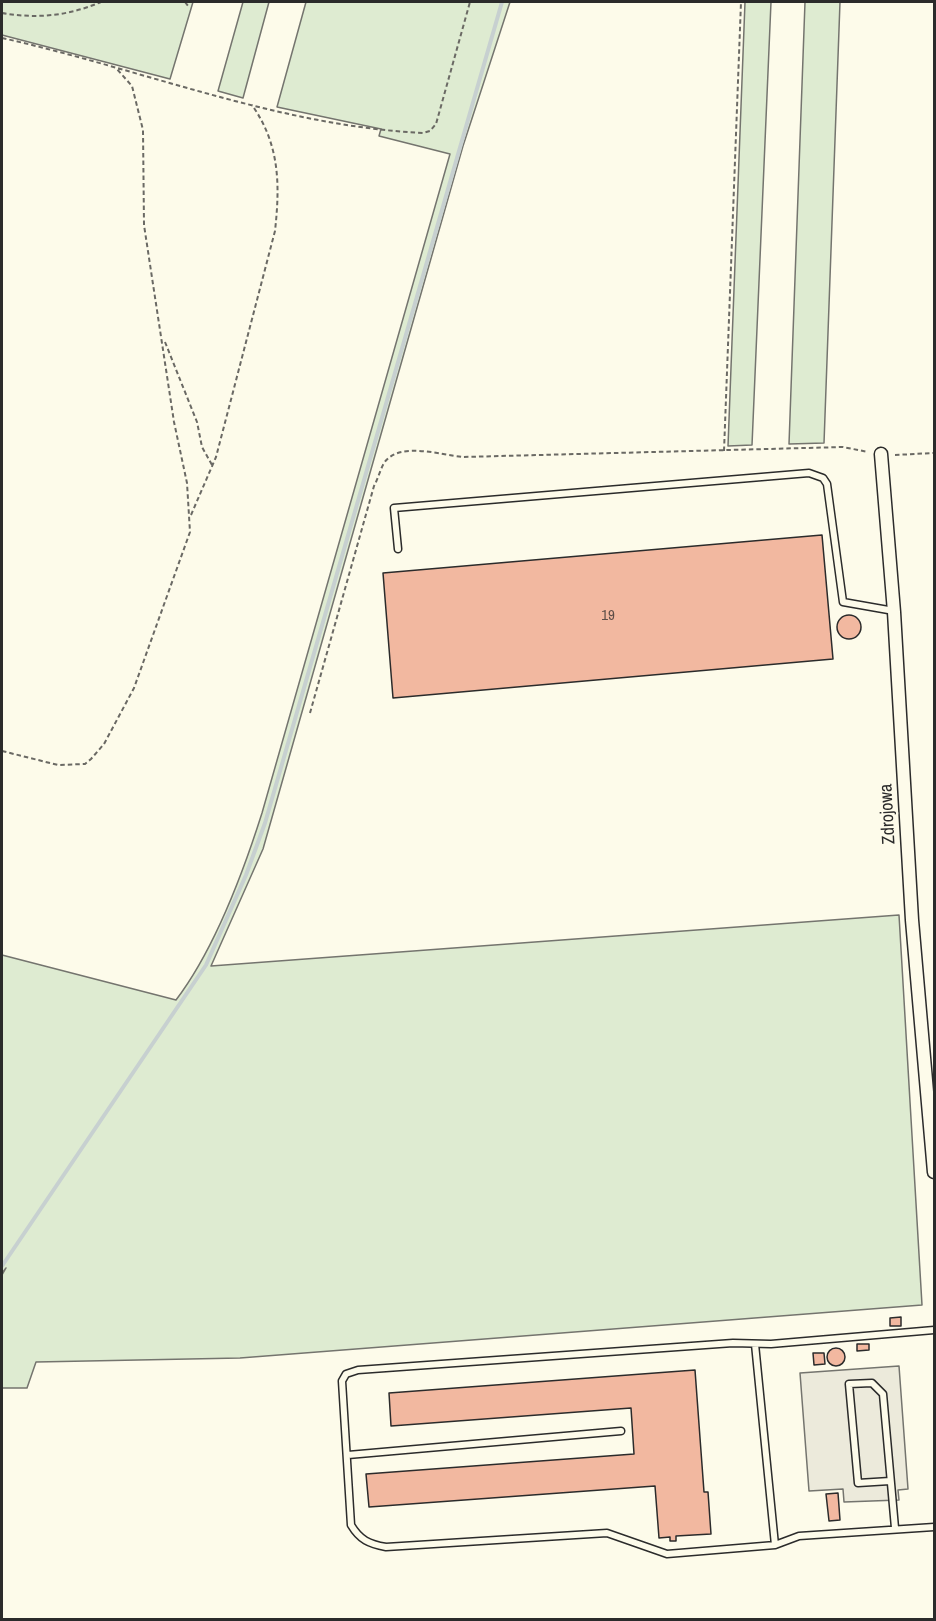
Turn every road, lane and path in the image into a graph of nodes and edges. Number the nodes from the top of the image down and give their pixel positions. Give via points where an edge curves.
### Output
1 (100, 2) edge
2 (185, 2) edge
3 (470, 2) edge
4 (741, 2) edge
5 (189, 7) dead end
6 (2, 13) edge
7 (2, 38) edge
8 (116, 68) junction
9 (252, 105) junction
10 (163, 337) junction
11 (724, 451) dead end
12 (881, 454) dead end
13 (212, 465) junction
14 (190, 516) junction
15 (398, 549) dead end
16 (894, 612) junction
17 (2, 751) edge
18 (934, 1172) edge
19 (934, 1330) edge
20 (755, 1344) junction
21 (621, 1431) dead end
22 (348, 1455) junction
23 (890, 1481) junction
24 (934, 1527) edge
25 (895, 1528) junction
26 (775, 1545) junction

1 - 6 path via 67,14 44,17
2 - 5 path
3 - 9 path via 440,114 430,131 356,127
4 - 11 path
7 - 8 path
8 - 9 path
8 - 10 path via 132,86 139,106 144,225
9 - 13 path via 270,135 276,159 279,194 275,231
10 - 13 path
10 - 14 path
12 - 16 street, Zdrojowa
13 - 14 path
14 - 17 path via 183,556 134,688 104,744 85,764 71,766
15 - 16 lane via 394,508 810,473 827,484 843,602
16 - 18 street, Zdrojowa via 912,920
19 - 20 lane
20 - 22 lane via 358,1370 346,1374 342,1381
20 - 26 lane
21 - 22 lane
22 - 26 lane via 351,1525 358,1537 371,1545 607,1533 667,1554
23 - 23 lane via 883,1394 872,1383 849,1384 858,1483
23 - 25 lane
24 - 25 lane
25 - 26 lane via 799,1536

